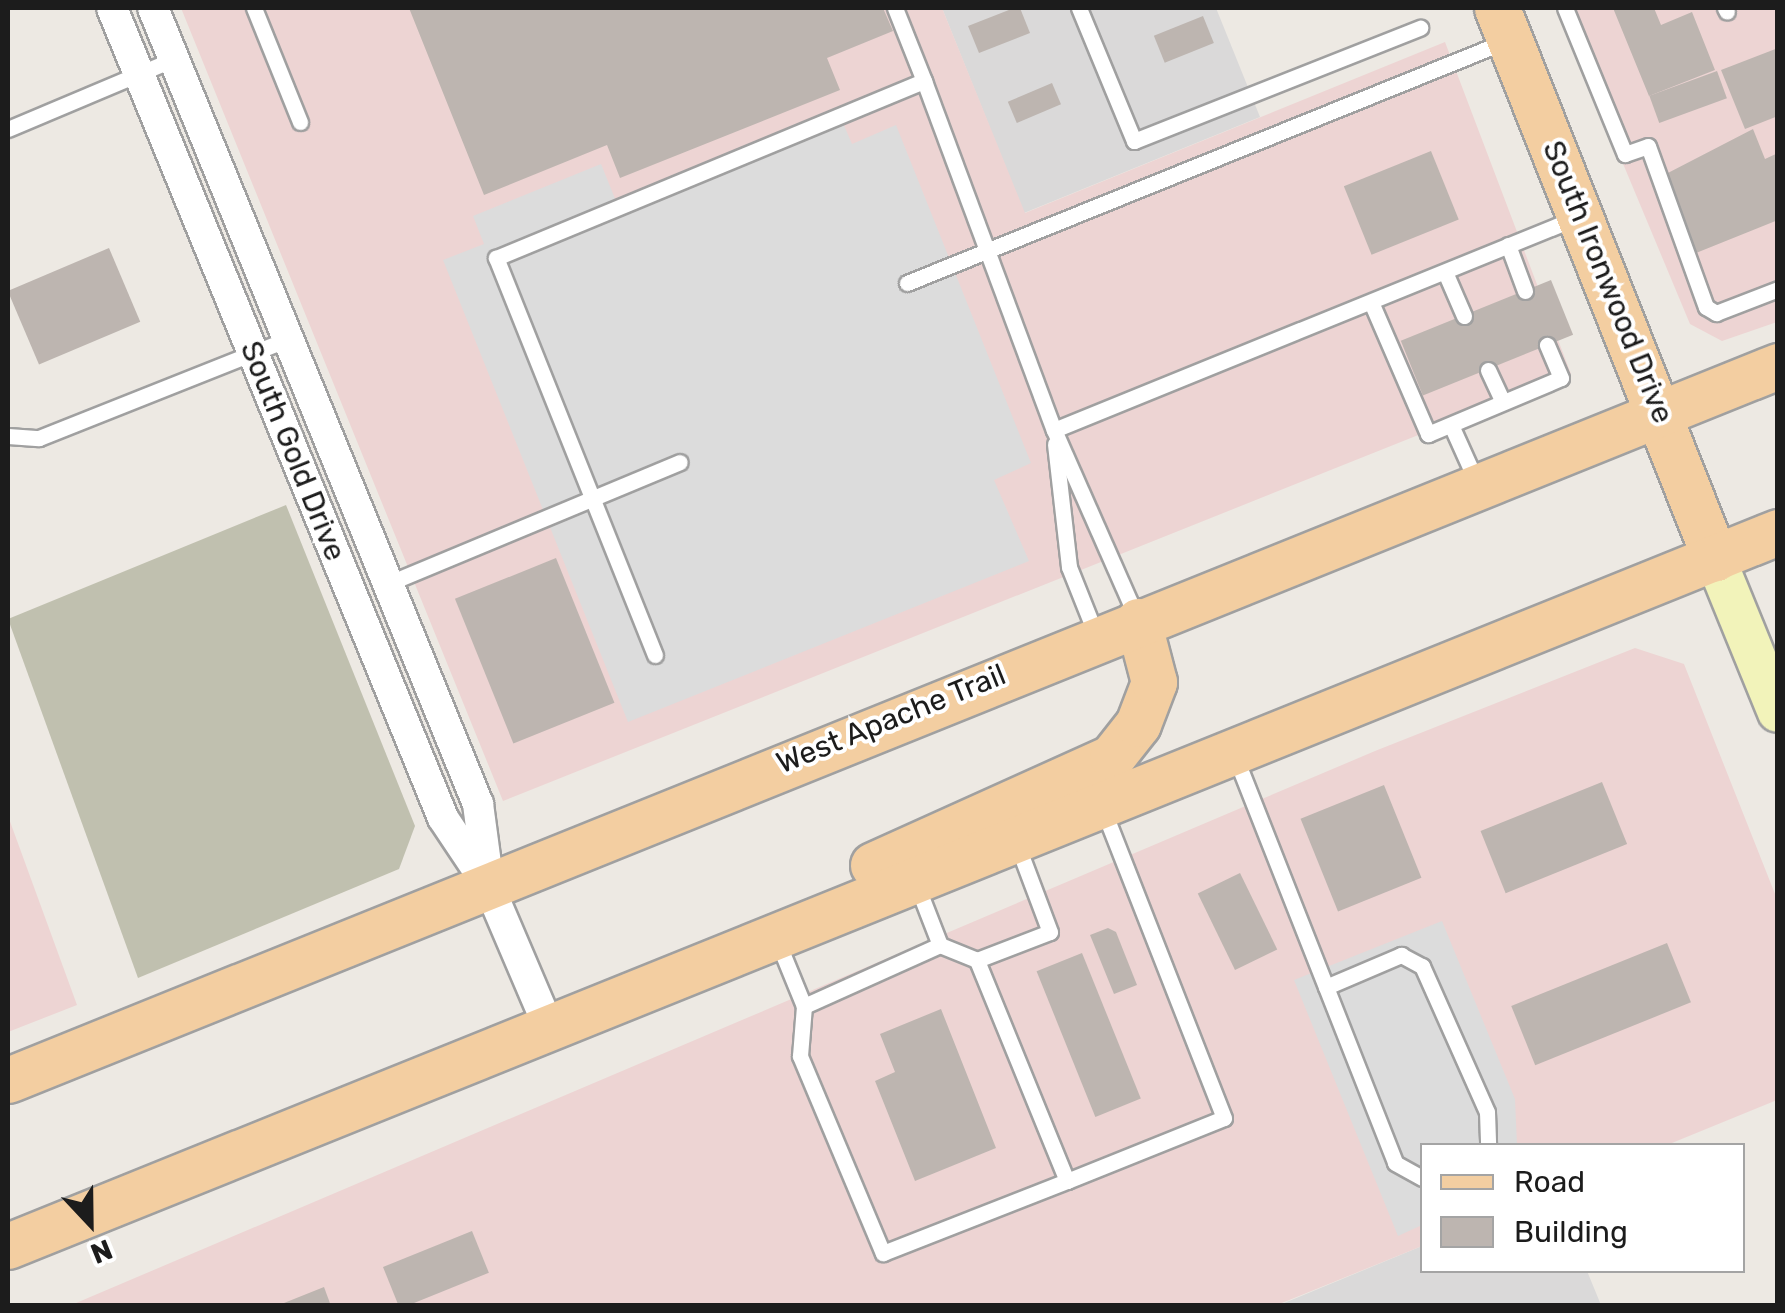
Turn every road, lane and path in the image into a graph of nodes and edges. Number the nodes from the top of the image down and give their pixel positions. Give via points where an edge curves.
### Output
1 (153, 8) edge
2 (254, 8) edge
3 (895, 8) edge
4 (1079, 8) edge
5 (1565, 8) edge
6 (122, 11) edge
7 (1504, 23) edge
8 (1420, 28) dead end
9 (174, 59) junction
10 (139, 74) junction
11 (924, 81) junction
12 (300, 122) dead end
13 (8, 129) edge
14 (1582, 215) junction
15 (1508, 245) junction
16 (987, 250) junction
17 (1445, 272) junction
18 (907, 283) dead end
19 (1778, 289) edge
20 (1525, 291) dead end
21 (1371, 302) junction
22 (1464, 316) dead end
23 (288, 339) junction
24 (1547, 346) dead end
25 (254, 353) junction
26 (1778, 366) edge
27 (1488, 370) dead end
28 (1503, 402) junction
29 (1662, 412) junction
30 (1450, 425) junction
31 (1054, 430) junction
32 (8, 436) edge
33 (680, 462) dead end
34 (1478, 486) junction
35 (592, 500) junction
36 (1778, 532) edge
37 (1714, 558) junction
38 (387, 584) junction
39 (352, 598) junction
40 (1138, 621) junction
41 (1097, 638) junction
42 (655, 655) dead end
43 (1778, 712) edge
44 (1234, 752) junction
45 (1101, 806) junction
46 (1016, 840) junction
47 (915, 880) junction
48 (490, 886) junction
49 (776, 936) junction
50 (940, 946) junction
51 (976, 960) junction
52 (1326, 986) junction
53 (804, 1006) junction
54 (549, 1028) junction
55 (8, 1080) edge
56 (1488, 1143) edge
57 (1420, 1177) edge
58 (1067, 1181) junction
59 (8, 1246) edge

1 - 9 street, South Gold Drive
2 - 12 lane
3 - 11 lane
4 - 8 lane via 1134,142
5 - 19 lane via 1626,154 1648,146 1706,307 1716,314
6 - 10 street, South Gold Drive
7 - 14 main road, South Ironwood Drive
7 - 16 lane
9 - 10 lane
9 - 23 street, South Gold Drive
10 - 13 lane
10 - 25 street, South Gold Drive
11 - 16 lane
11 - 35 lane via 496,258
14 - 15 lane
14 - 29 main road, South Ironwood Drive
15 - 17 lane
15 - 20 lane
16 - 18 lane
16 - 31 lane
17 - 21 lane
17 - 22 lane
21 - 30 lane via 1428,434
21 - 31 lane
23 - 25 lane
23 - 38 street, South Gold Drive
24 - 28 lane via 1561,378
25 - 32 lane via 39,438
25 - 39 street, South Gold Drive
26 - 29 main road, West Apache Trail
27 - 28 lane
28 - 30 lane
29 - 34 main road, West Apache Trail
29 - 37 main road, South Ironwood Drive
30 - 34 lane
31 - 40 lane
31 - 41 lane via 1069,568
33 - 35 lane
34 - 40 main road, West Apache Trail
35 - 38 lane
35 - 42 lane
36 - 37 main road
37 - 43 main road
37 - 44 main road
38 - 39 street
38 - 48 street, South Gold Drive via 478,804
39 - 48 street, South Gold Drive via 443,818
40 - 41 main road, West Apache Trail
40 - 49 main road via 1154,682 1138,724 1112,756 838,881
41 - 48 main road, West Apache Trail
44 - 45 main road
44 - 52 lane
45 - 46 main road
45 - 58 lane via 1224,1118
46 - 47 main road
46 - 51 lane via 1050,932
47 - 49 main road
47 - 50 lane
48 - 54 street, South Gold Drive
48 - 55 main road, West Apache Trail
49 - 53 lane
49 - 54 main road
50 - 51 lane
50 - 53 lane
51 - 58 lane
52 - 56 lane via 1401,955 1422,966 1487,1112
52 - 57 lane via 1395,1163
53 - 58 lane via 800,1056 883,1253
54 - 59 main road

